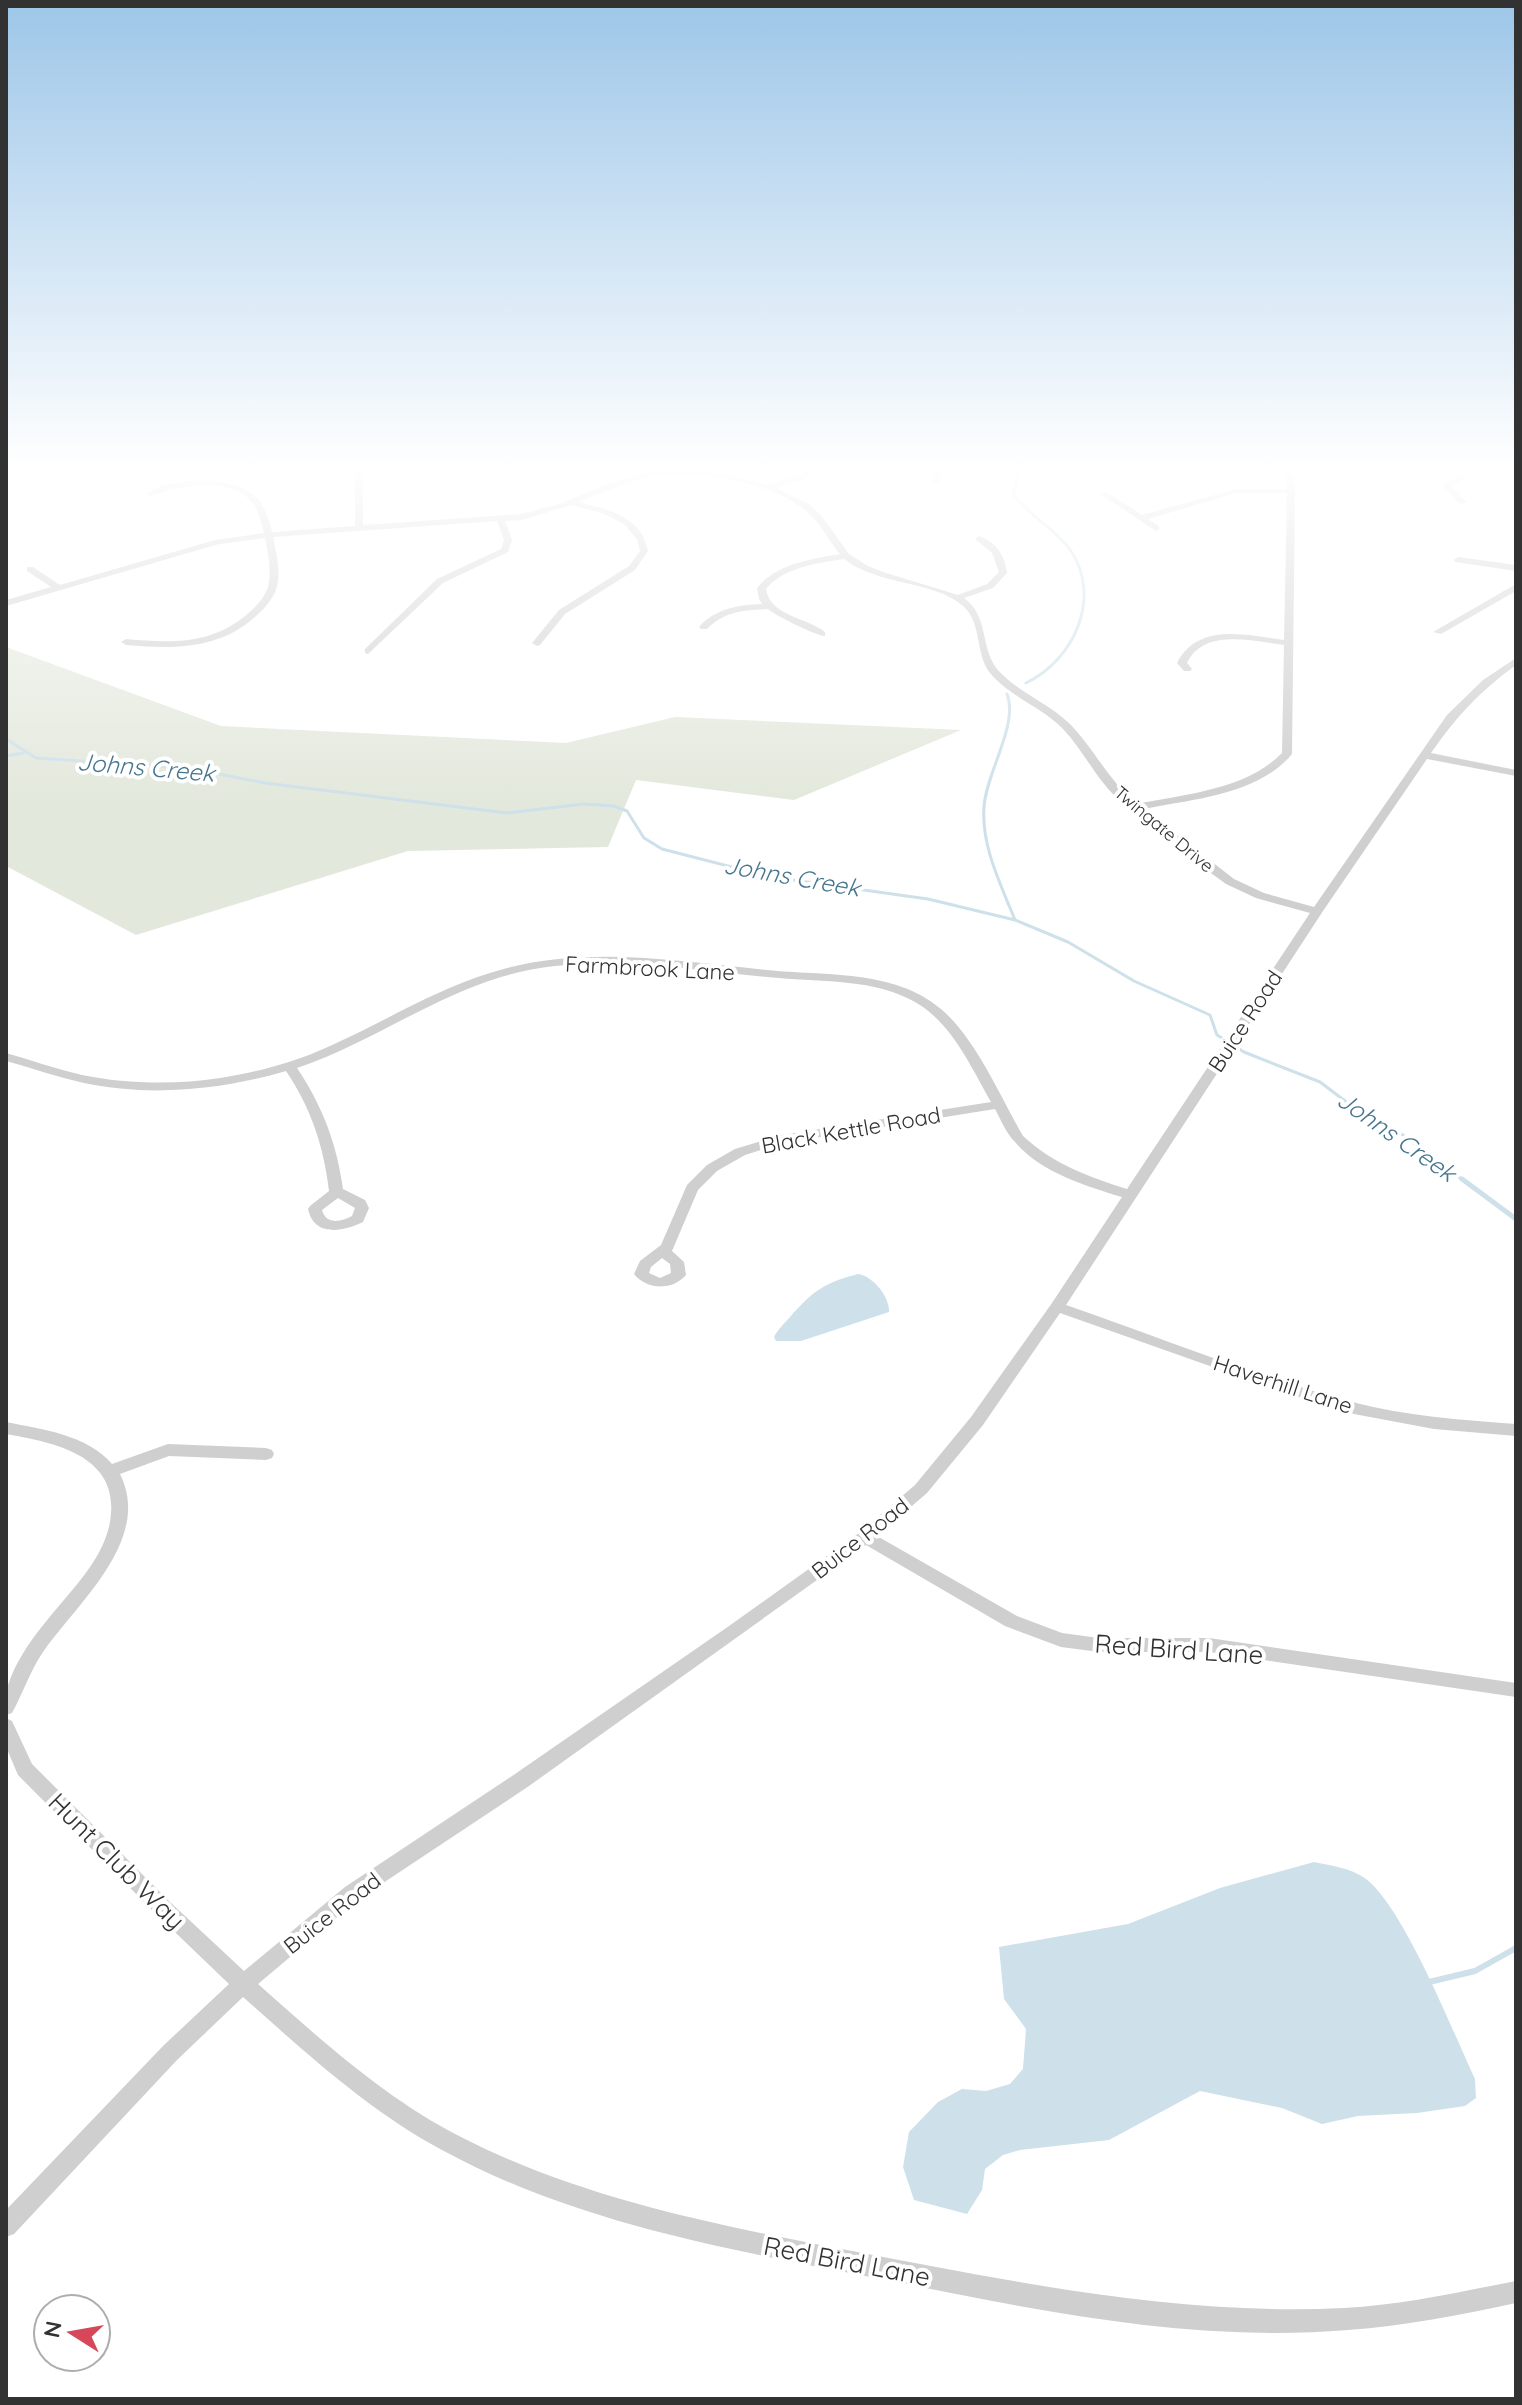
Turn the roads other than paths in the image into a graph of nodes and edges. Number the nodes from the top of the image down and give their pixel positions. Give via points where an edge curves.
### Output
1 (48, 581) edge
2 (84, 581) edge
3 (274, 581) edge
4 (440, 581) edge
5 (611, 581) edge
6 (769, 581) edge
7 (899, 581) edge
8 (995, 581) edge
9 (1290, 581) edge
10 (1516, 587) edge
11 (60, 589) junction
12 (957, 598) junction
13 (6, 603) edge
14 (769, 606) junction
15 (704, 627) dead end
16 (1438, 632) dead end
17 (822, 634) dead end
18 (126, 642) dead end
19 (537, 643) dead end
20 (1289, 643) junction
21 (368, 651) dead end
22 (1516, 661) edge
23 (1187, 669) dead end
24 (1425, 755) junction
25 (1516, 773) edge
26 (1136, 807) junction
27 (1317, 911) junction
28 (6, 1057) edge
29 (289, 1066) junction
30 (998, 1105) junction
31 (336, 1191) dead end
32 (1131, 1195) junction
33 (663, 1252) dead end
34 (1057, 1307) junction
35 (6, 1428) edge
36 (1516, 1430) edge
37 (266, 1454) dead end
38 (111, 1471) junction
39 (865, 1537) junction
40 (1516, 1690) edge
41 (6, 1708) edge
42 (6, 1726) edge
43 (242, 1985) junction
44 (6, 2226) edge
45 (1516, 2292) edge

1 - 11 street
2 - 11 street
3 - 18 street via 273,591 240,626 219,638 192,645
4 - 21 street
5 - 19 street via 562,612
6 - 14 street via 762,590
7 - 12 street
8 - 12 street
9 - 20 street
10 - 16 street
11 - 13 street
12 - 26 street, Twingate Drive via 976,616 991,668 1064,724 1109,783
14 - 15 street via 725,613
14 - 17 street
20 - 23 street via 1206,640 1183,658
20 - 26 street via 1289,746 1282,762 1250,780
22 - 24 street, Buice Road via 1467,700
24 - 25 street
24 - 27 street, Buice Road
26 - 27 street, Twingate Drive via 1229,881
27 - 32 street, Buice Road
28 - 29 street, Farmbrook Lane via 124,1085 205,1084
29 - 30 street, Farmbrook Lane via 492,976 548,964 607,961 851,980 898,990 946,1021
29 - 31 street via 323,1124
30 - 32 street, Farmbrook Lane via 1018,1138 1042,1160
30 - 33 street, Black Kettle Road via 781,1139 740,1152 692,1188
32 - 34 street, Buice Road
34 - 36 street, Haverhill Lane via 1354,1408 1434,1423
34 - 39 street, Buice Road via 955,1450 921,1489
35 - 38 street via 67,1441
37 - 38 street via 168,1450
38 - 41 street via 120,1518 105,1557 33,1652
39 - 40 street, Red Bird Lane via 1011,1621 1061,1640 1209,1645
39 - 43 street, Buice Road via 522,1780 352,1893
42 - 43 street, Hunt Club Way via 25,1769
43 - 44 street, Buice Road via 111,2112
43 - 45 street, Red Bird Lane via 374,2096 450,2143 549,2189 688,2231 1149,2316 1313,2323 1388,2317

